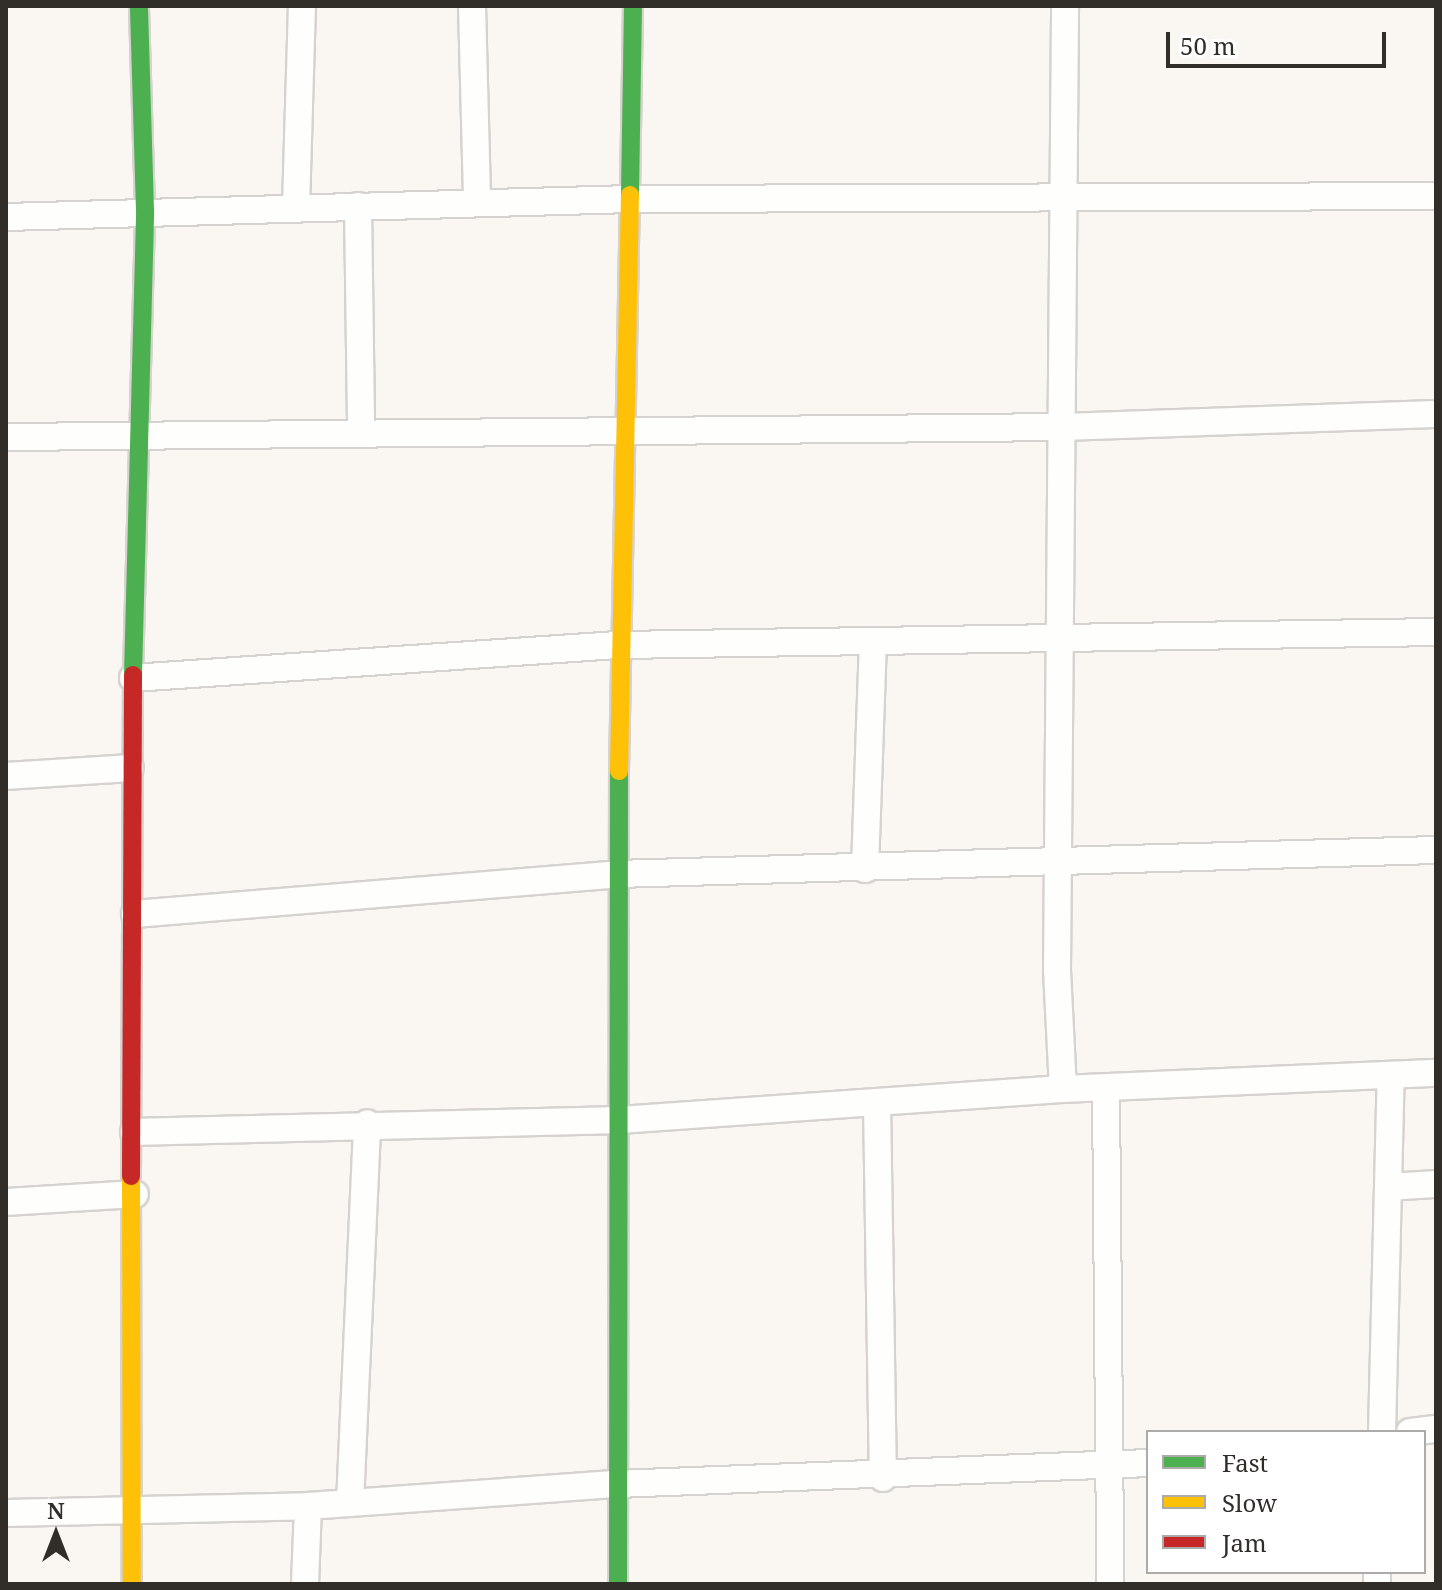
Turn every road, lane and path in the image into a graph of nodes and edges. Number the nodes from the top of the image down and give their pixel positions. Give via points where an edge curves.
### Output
1 (139, 6) edge
2 (302, 6) edge
3 (472, 6) edge
4 (633, 6) edge
5 (1065, 6) edge
6 (1436, 196) edge
7 (1063, 197) junction
8 (630, 199) junction
9 (477, 203) junction
10 (358, 206) junction
11 (296, 207) junction
12 (145, 211) junction
13 (6, 217) edge
14 (1436, 414) edge
15 (1061, 427) junction
16 (625, 430) junction
17 (143, 431) junction
18 (361, 431) junction
19 (6, 437) edge
20 (1436, 632) edge
21 (1061, 642) junction
22 (873, 643) junction
23 (620, 645) junction
24 (133, 678) junction
25 (130, 768) junction
26 (6, 776) edge
27 (1436, 850) edge
28 (1058, 864) junction
29 (865, 869) junction
30 (617, 874) junction
31 (135, 914) junction
32 (1436, 1073) edge
33 (1391, 1075) junction
34 (1063, 1089) junction
35 (1106, 1089) junction
36 (877, 1102) junction
37 (618, 1120) junction
38 (367, 1123) junction
39 (134, 1132) junction
40 (1436, 1184) edge
41 (1389, 1187) junction
42 (135, 1194) junction
43 (6, 1202) edge
44 (1382, 1430) edge
45 (1146, 1463) edge
46 (1114, 1467) junction
47 (883, 1478) junction
48 (617, 1484) junction
49 (350, 1503) junction
50 (308, 1506) junction
51 (131, 1507) junction
52 (6, 1513) edge
53 (132, 1584) edge
54 (305, 1584) edge
55 (618, 1584) edge
56 (1110, 1584) edge

1 - 12 street
2 - 11 street
3 - 9 street
4 - 8 street
5 - 7 street
6 - 7 street
7 - 8 street
7 - 15 street
8 - 9 street
8 - 16 street
9 - 10 street
10 - 11 street
10 - 18 street
11 - 12 street
12 - 13 street
12 - 17 street
14 - 15 street
15 - 16 street
15 - 21 street
16 - 18 street
16 - 23 street
17 - 18 street
17 - 19 street
17 - 24 street
20 - 21 street
21 - 22 street
21 - 28 street
22 - 23 street
22 - 29 street
23 - 24 street
23 - 30 street
24 - 25 street
25 - 26 street
25 - 31 street
27 - 28 street
28 - 29 street
28 - 34 street
29 - 30 street
30 - 31 street
30 - 37 street
31 - 39 street
32 - 33 street
33 - 35 street
33 - 41 street
34 - 35 street
34 - 36 street
35 - 46 street
36 - 37 street
36 - 47 street
37 - 38 street
37 - 48 street
38 - 39 street
38 - 49 street
39 - 42 street
40 - 41 street
41 - 44 street
42 - 43 street
42 - 51 street
45 - 46 street
46 - 47 street
46 - 56 street
47 - 48 street
48 - 49 street
48 - 55 street
49 - 50 street
50 - 51 street
50 - 54 street
51 - 52 street
51 - 53 street

